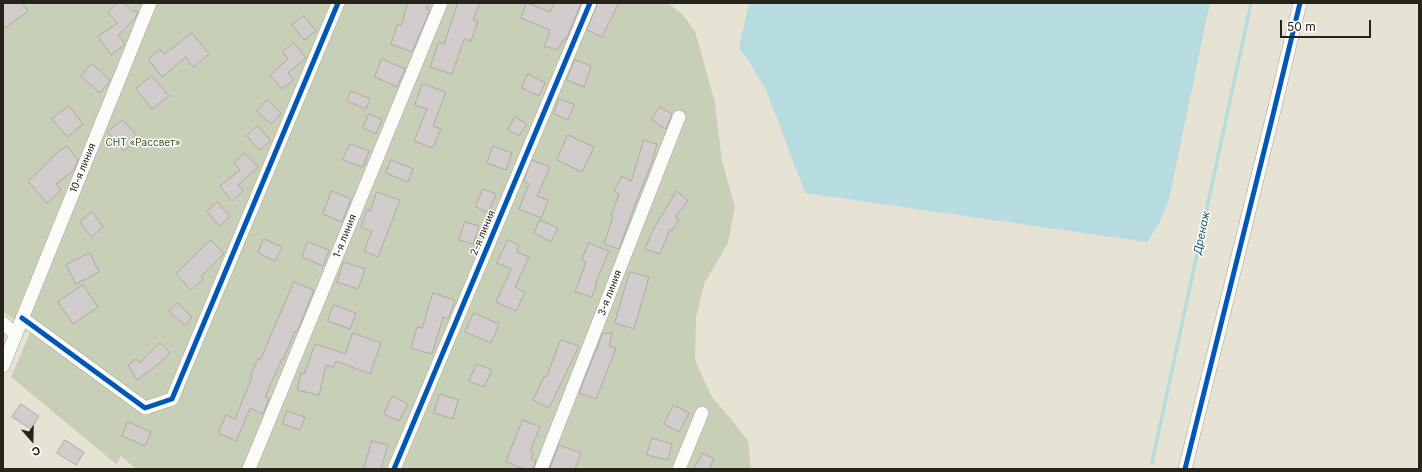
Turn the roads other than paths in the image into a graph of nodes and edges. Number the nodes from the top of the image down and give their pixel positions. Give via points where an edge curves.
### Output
1 (150, 3) edge
2 (338, 3) edge
3 (441, 3) edge
4 (590, 3) edge
5 (1300, 3) edge
6 (679, 117) dead end
7 (22, 318) junction
8 (3, 323) edge
9 (15, 334) junction
10 (3, 366) edge
11 (702, 413) dead end
12 (249, 469) edge
13 (394, 469) edge
14 (541, 469) edge
15 (679, 469) edge
16 (1185, 469) edge

1 - 7 street, 10-я линия
2 - 7 street via 172,399 144,408
3 - 12 street, 1-я линия
4 - 13 street, 2-я линия
5 - 16 street
6 - 14 street, 3-я линия
7 - 9 street, 10-я линия
8 - 9 street
9 - 10 street, 10-я линия
11 - 15 street

